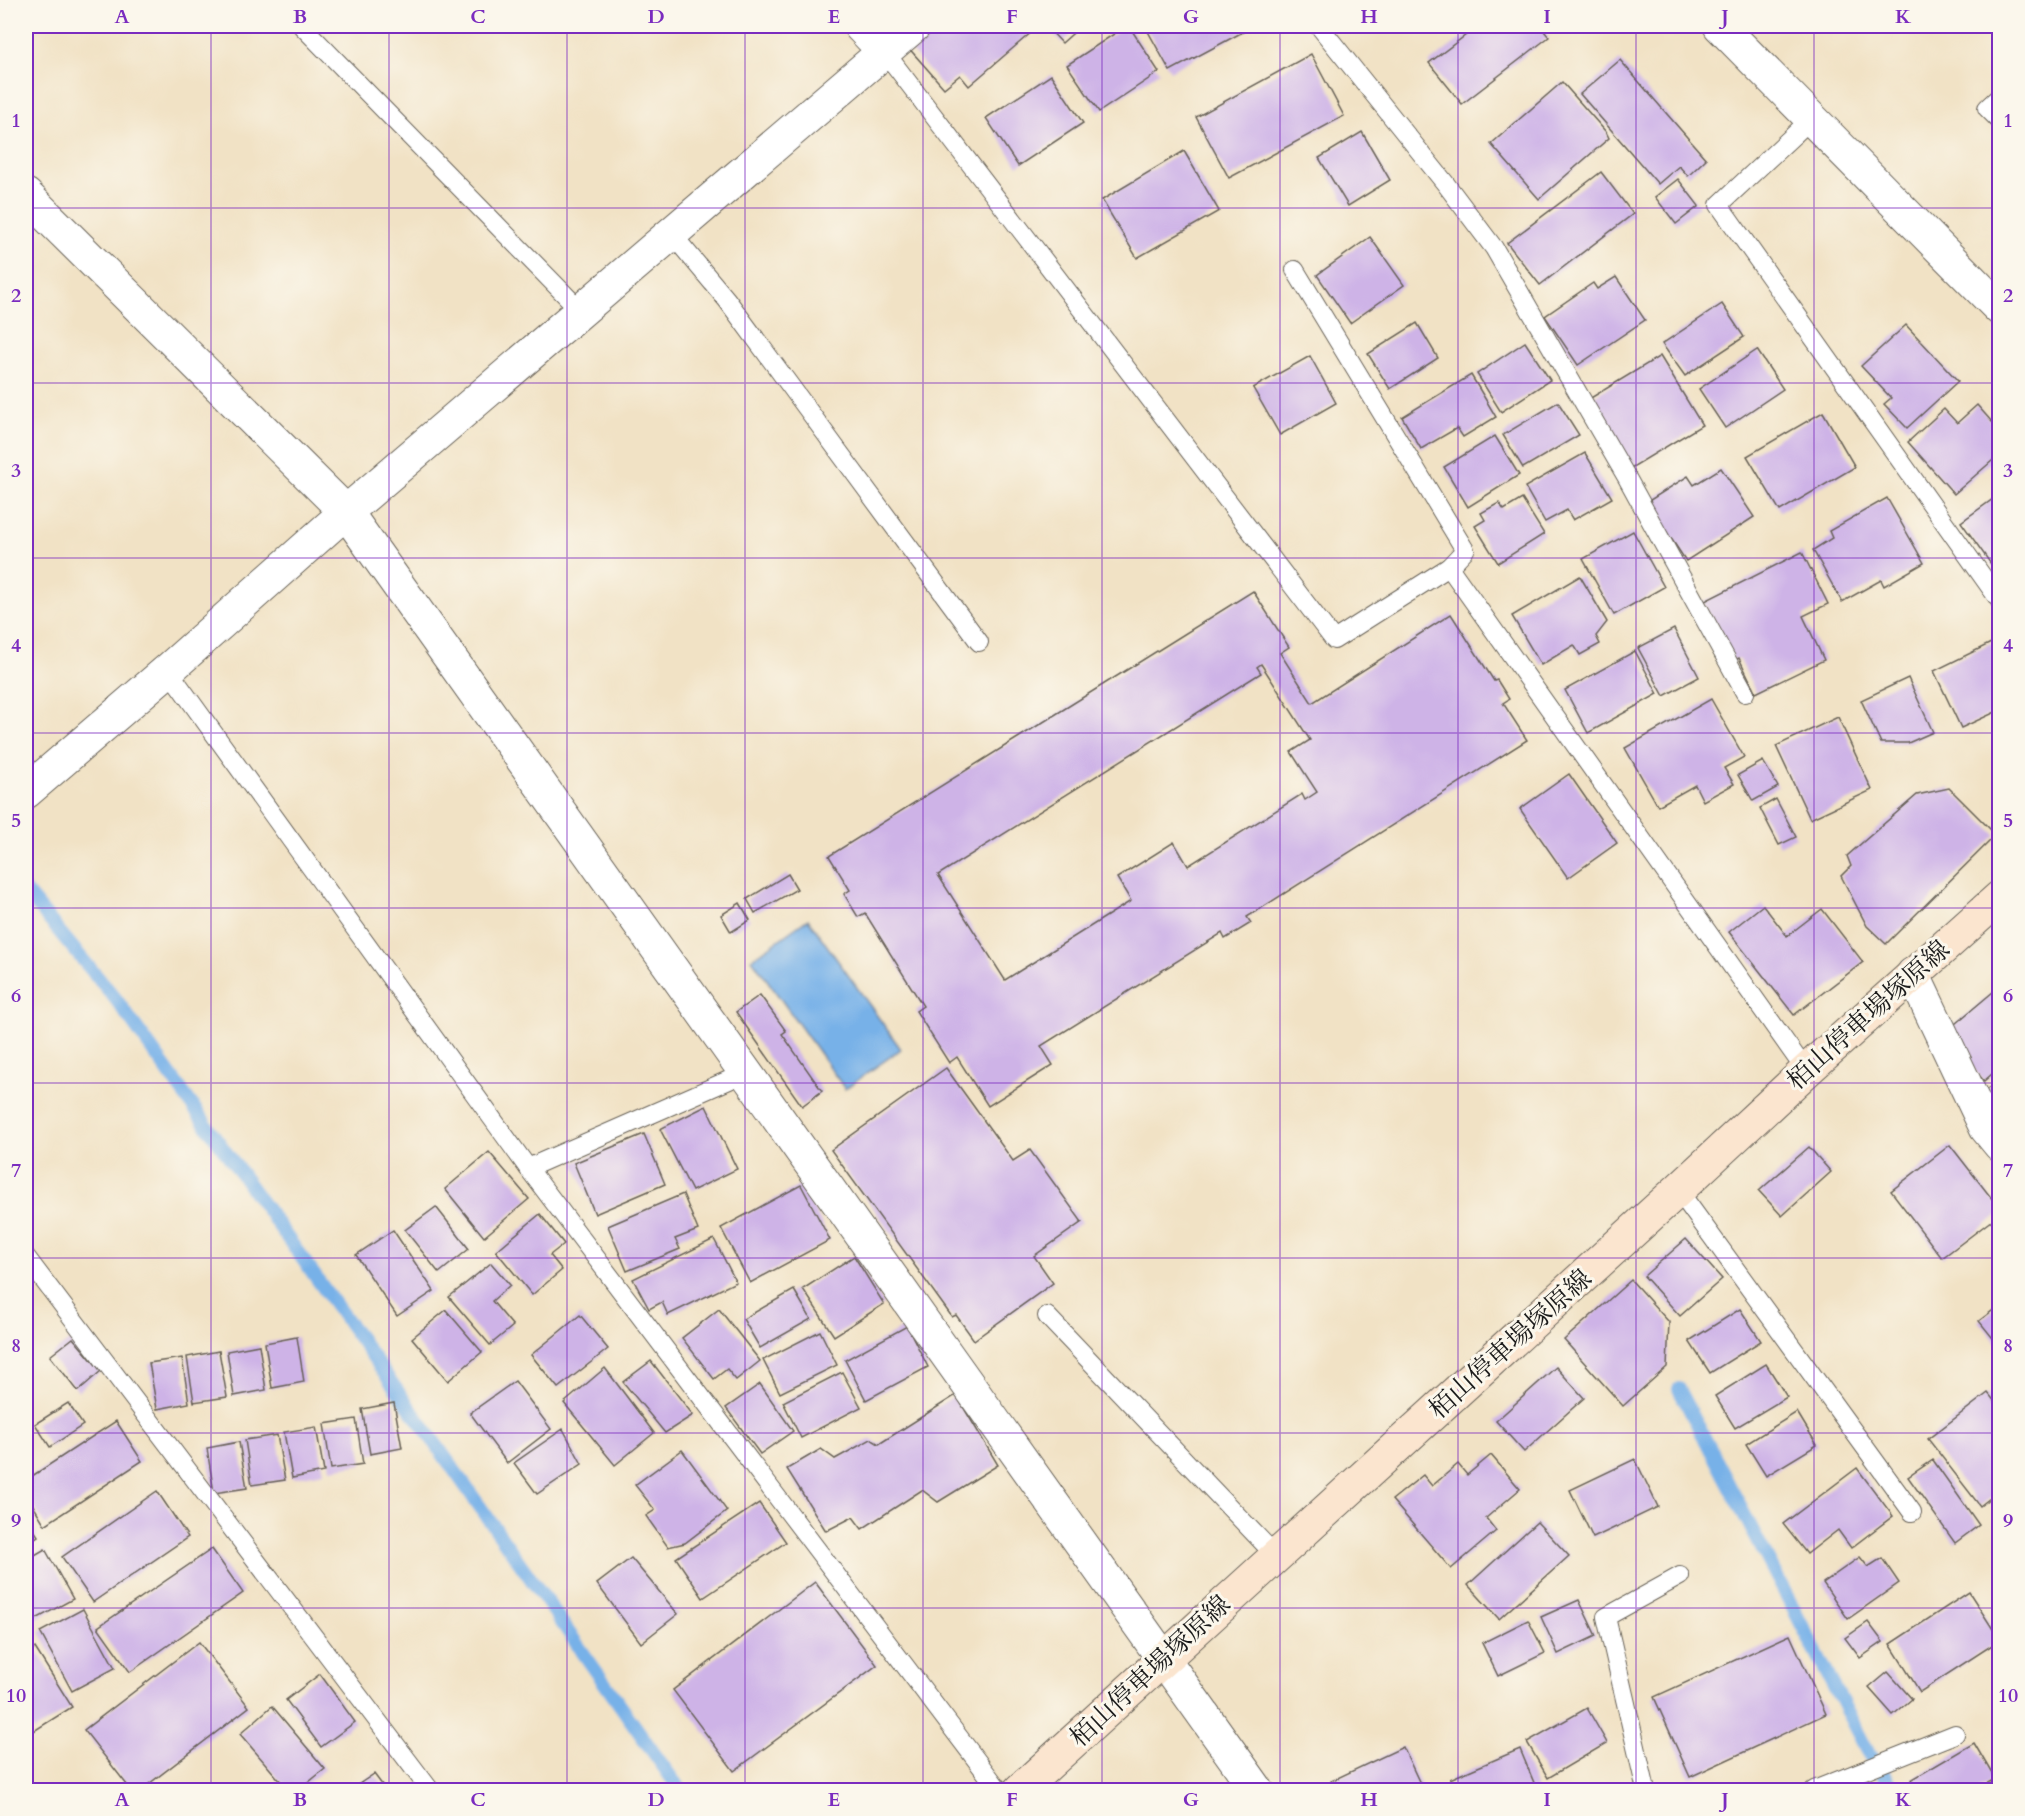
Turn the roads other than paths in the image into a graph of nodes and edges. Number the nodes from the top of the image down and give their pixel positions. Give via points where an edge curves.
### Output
1 (302, 26) edge
2 (860, 26) edge
3 (914, 26) edge
4 (1319, 26) edge
5 (1720, 26) edge
6 (884, 51) junction
7 (2000, 96) edge
8 (1811, 119) junction
9 (2000, 121) edge
10 (26, 195) edge
11 (671, 233) junction
12 (1295, 270) dead end
13 (2000, 309) edge
14 (580, 310) junction
15 (346, 512) junction
16 (1449, 567) junction
17 (2000, 601) edge
18 (979, 642) dead end
19 (168, 670) junction
20 (1745, 693) dead end
21 (26, 792) edge
22 (2000, 897) edge
23 (1913, 974) junction
24 (1806, 1071) junction
25 (745, 1073) junction
26 (2000, 1145) edge
27 (528, 1168) junction
28 (1678, 1190) junction
29 (26, 1257) edge
30 (1047, 1316) dead end
31 (1912, 1512) dead end
32 (1276, 1556) junction
33 (1680, 1576) dead end
34 (1164, 1658) junction
35 (1955, 1734) dead end
36 (430, 1791) edge
37 (999, 1791) edge
38 (1020, 1791) edge
39 (1257, 1791) edge
40 (1646, 1791) edge
41 (1814, 1791) edge

1 - 14 lane
2 - 6 street
3 - 6 street
4 - 20 lane via 1494,248
5 - 8 street
6 - 11 street
6 - 16 lane via 1334,640
7 - 9 lane via 1988,108
8 - 13 street
8 - 17 lane via 1719,205
10 - 15 street
11 - 14 street
11 - 18 lane via 727,300
12 - 16 lane via 1465,550
14 - 15 street
15 - 19 street
15 - 25 street
16 - 24 lane
19 - 21 street
19 - 27 lane
22 - 23 main road, 栢山停車場塚原線
23 - 24 main road, 栢山停車場塚原線
23 - 26 street via 1986,1128
24 - 28 main road, 栢山停車場塚原線
25 - 27 lane
25 - 34 street
27 - 37 lane
28 - 31 lane
28 - 32 main road, 栢山停車場塚原線
29 - 36 lane
30 - 32 lane
32 - 34 main road, 栢山停車場塚原線
33 - 40 lane via 1606,1617
34 - 38 main road, 栢山停車場塚原線
34 - 39 street
35 - 41 lane

